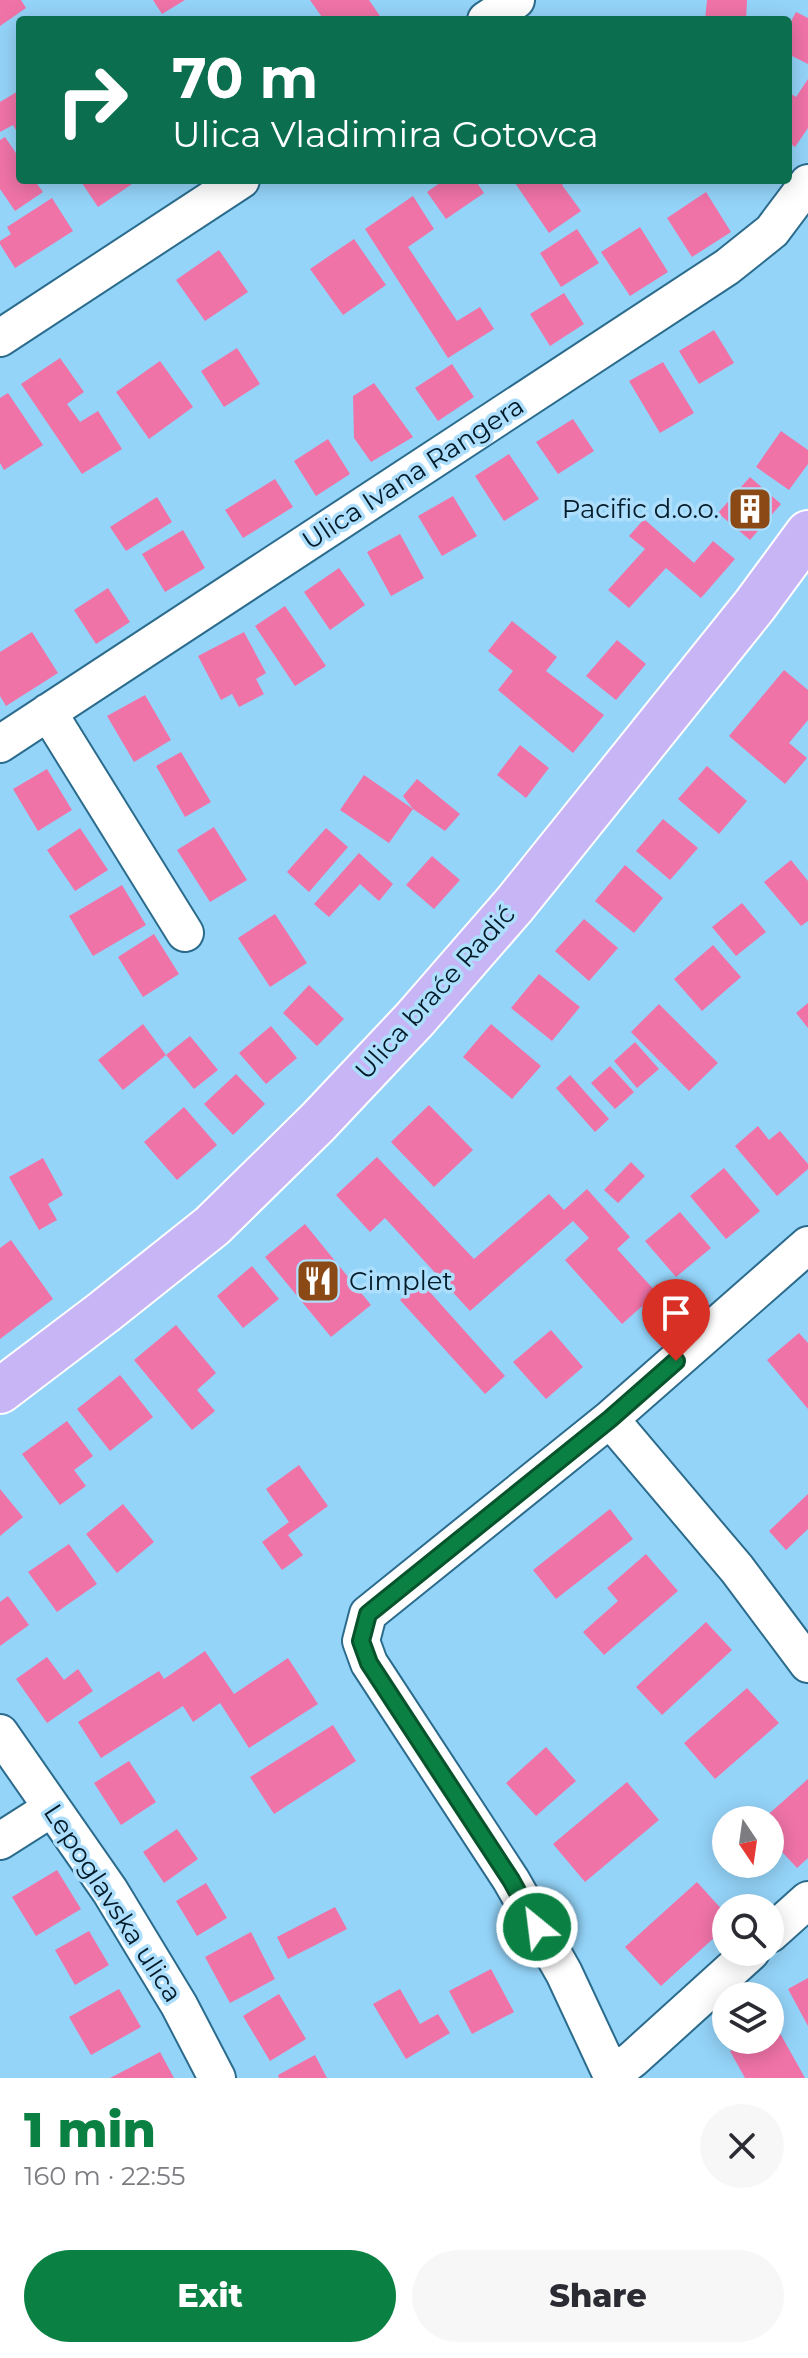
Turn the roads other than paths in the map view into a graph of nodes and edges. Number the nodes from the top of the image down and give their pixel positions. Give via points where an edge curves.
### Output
1 (516, 0) edge
2 (492, 16) edge
3 (808, 183) edge
4 (235, 184) edge
5 (0, 338) edge
6 (808, 533) edge
7 (48, 712) junction
8 (0, 744) edge
9 (185, 933) dead end
10 (808, 1245) edge
11 (0, 1391) edge
12 (610, 1419) junction
13 (808, 1664) edge
14 (0, 1733) edge
15 (52, 1808) junction
16 (0, 1841) edge
17 (808, 1900) edge
18 (784, 1921) edge
19 (736, 1966) edge
20 (612, 2076) edge
21 (217, 2078) edge

1 - 2 street
3 - 7 street, Ulica Ivana Rangera via 772,231 727,267
4 - 5 street
6 - 11 main road, Ulica braće Radić via 515,904 415,1019 212,1226
7 - 8 street, Ulica Ivana Rangera
7 - 9 street
10 - 12 street
12 - 13 street via 737,1569
12 - 20 street via 368,1614 361,1641 369,1663 511,1880 564,1973
14 - 15 street, Lepoglavska ulica
15 - 16 street
15 - 21 street, Lepoglavska ulica via 110,1891
17 - 18 street
19 - 20 street

